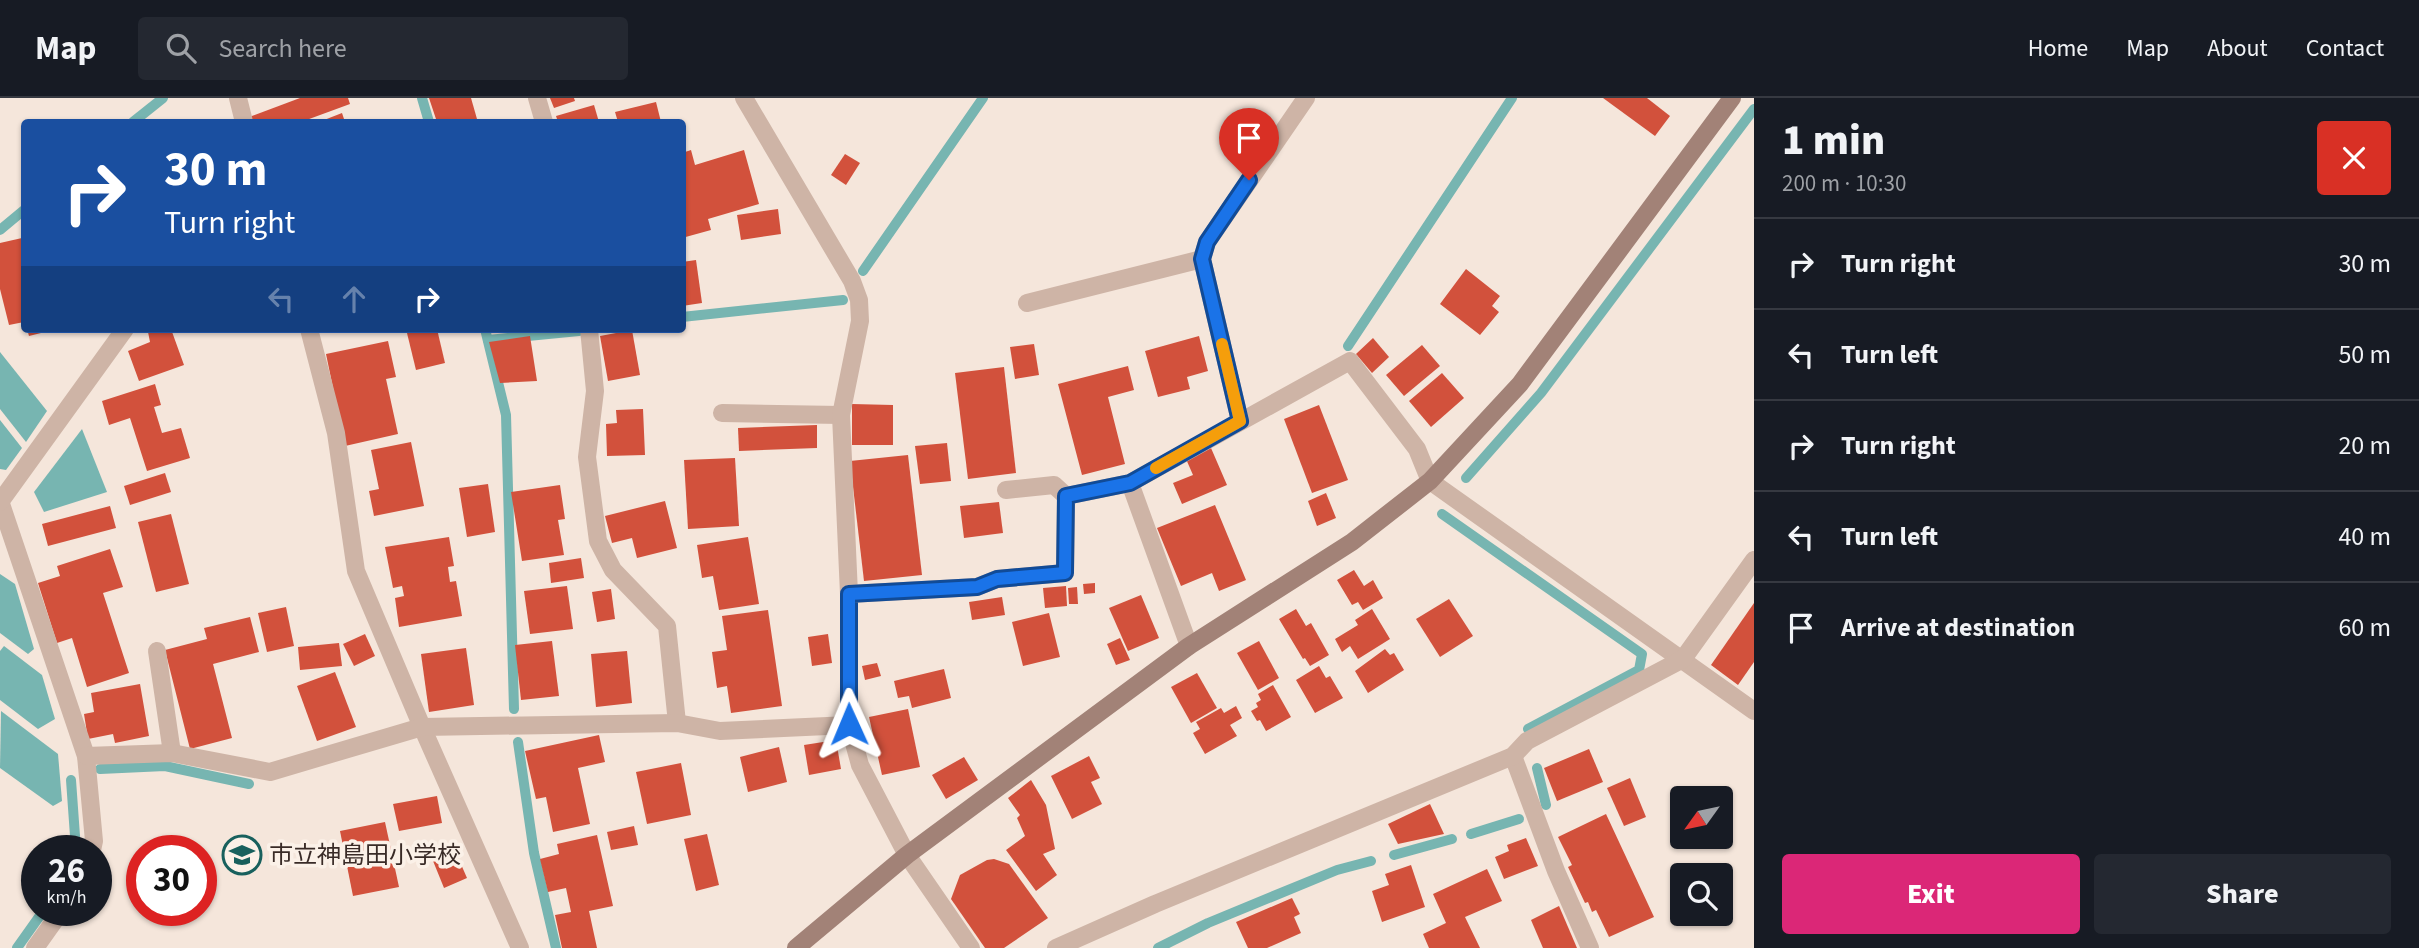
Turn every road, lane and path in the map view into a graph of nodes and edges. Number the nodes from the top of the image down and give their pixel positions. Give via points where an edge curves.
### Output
1 (238, 98) edge
2 (537, 98) edge
3 (744, 98) edge
4 (1306, 98) edge
5 (1732, 98) edge
6 (243, 119) edge
7 (543, 119) edge
8 (1202, 259) junction
9 (1027, 303) dead end
10 (122, 333) edge
11 (310, 333) edge
12 (589, 333) edge
13 (722, 413) dead end
14 (841, 415) junction
15 (1240, 421) junction
16 (1430, 481) junction
17 (1130, 483) junction
18 (1006, 490) dead end
19 (1066, 496) junction
20 (0, 502) edge
21 (1754, 560) edge
22 (849, 594) junction
23 (1189, 646) junction
24 (157, 651) dead end
25 (1683, 659) junction
26 (1754, 711) edge
27 (677, 723) junction
28 (849, 724) junction
29 (422, 727) junction
30 (172, 753) junction
31 (86, 756) junction
32 (1513, 757) junction
33 (93, 835) edge
34 (907, 855) junction
35 (51, 926) edge
36 (35, 948) edge
37 (520, 948) edge
38 (796, 948) edge
39 (971, 948) edge
40 (1056, 948) edge
41 (1590, 948) edge

1 - 6 street
2 - 7 street
3 - 14 street via 859,300 860,321
4 - 8 street via 1207,242
5 - 16 street via 1520,384
8 - 9 street
8 - 15 street
10 - 20 street
11 - 29 street via 336,433 356,570
12 - 27 street via 595,391 587,457 598,541 613,570 667,626
13 - 14 street
14 - 22 street
15 - 16 street via 1350,361 1417,449
15 - 17 street
16 - 23 street via 1352,542
16 - 25 street
17 - 19 street
17 - 23 street
18 - 19 street via 1054,485
19 - 22 street via 1065,573 997,579 977,587
20 - 31 street
21 - 25 street
22 - 28 street
23 - 34 street
24 - 30 street
25 - 26 street
25 - 32 street via 1527,741
27 - 28 street via 720,731
27 - 29 street
28 - 34 street via 860,765
29 - 30 street via 270,772
29 - 37 street
30 - 31 street
31 - 33 street
32 - 40 street
32 - 41 street
34 - 38 street
34 - 39 street
35 - 36 street

